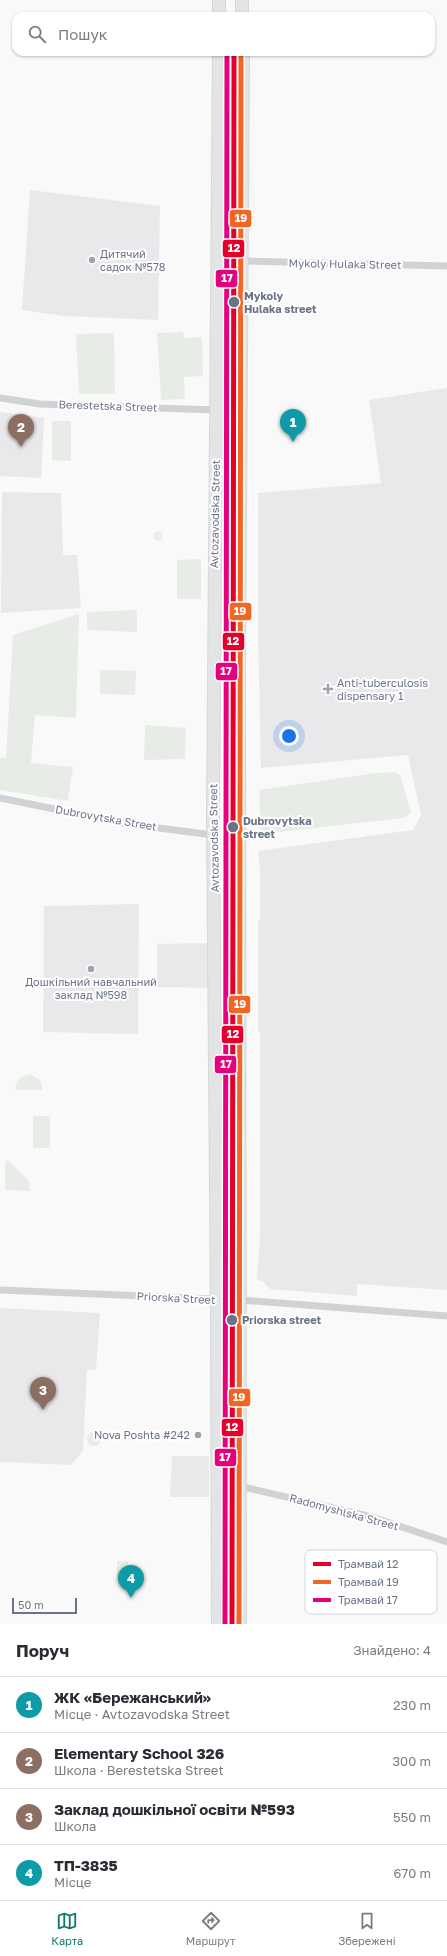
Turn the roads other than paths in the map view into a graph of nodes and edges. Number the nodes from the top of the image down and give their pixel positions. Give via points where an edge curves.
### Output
1 (219, 0) edge
2 (242, 0) edge
3 (219, 12) edge
4 (242, 12) edge
5 (219, 56) edge
6 (243, 56) edge
7 (242, 261) junction
8 (447, 266) edge
9 (0, 398) edge
10 (216, 410) junction
11 (0, 798) edge
12 (213, 835) junction
13 (0, 1290) edge
14 (217, 1300) junction
15 (240, 1300) junction
16 (447, 1316) edge
17 (239, 1486) junction
18 (447, 1542) edge
19 (218, 1624) edge
20 (240, 1624) edge

1 - 3 main road
2 - 4 main road
5 - 10 main road, Avtozavodska Street
6 - 7 main road
7 - 8 street, Mykoly Hulaka Street
7 - 15 main road via 239,662
9 - 10 street, Berestetska Street via 40,404
10 - 12 main road, Avtozavodska Street
11 - 12 street, Dubrovytska Street via 128,824
12 - 14 main road, Avtozavodska Street
13 - 14 street, Priorska Street
14 - 15 street, Priorska Street
14 - 19 main road, Avtozavodska Street
15 - 16 street, Priorska Street
15 - 17 main road
17 - 18 street, Radomyshlska Street via 372,1517
17 - 20 main road

